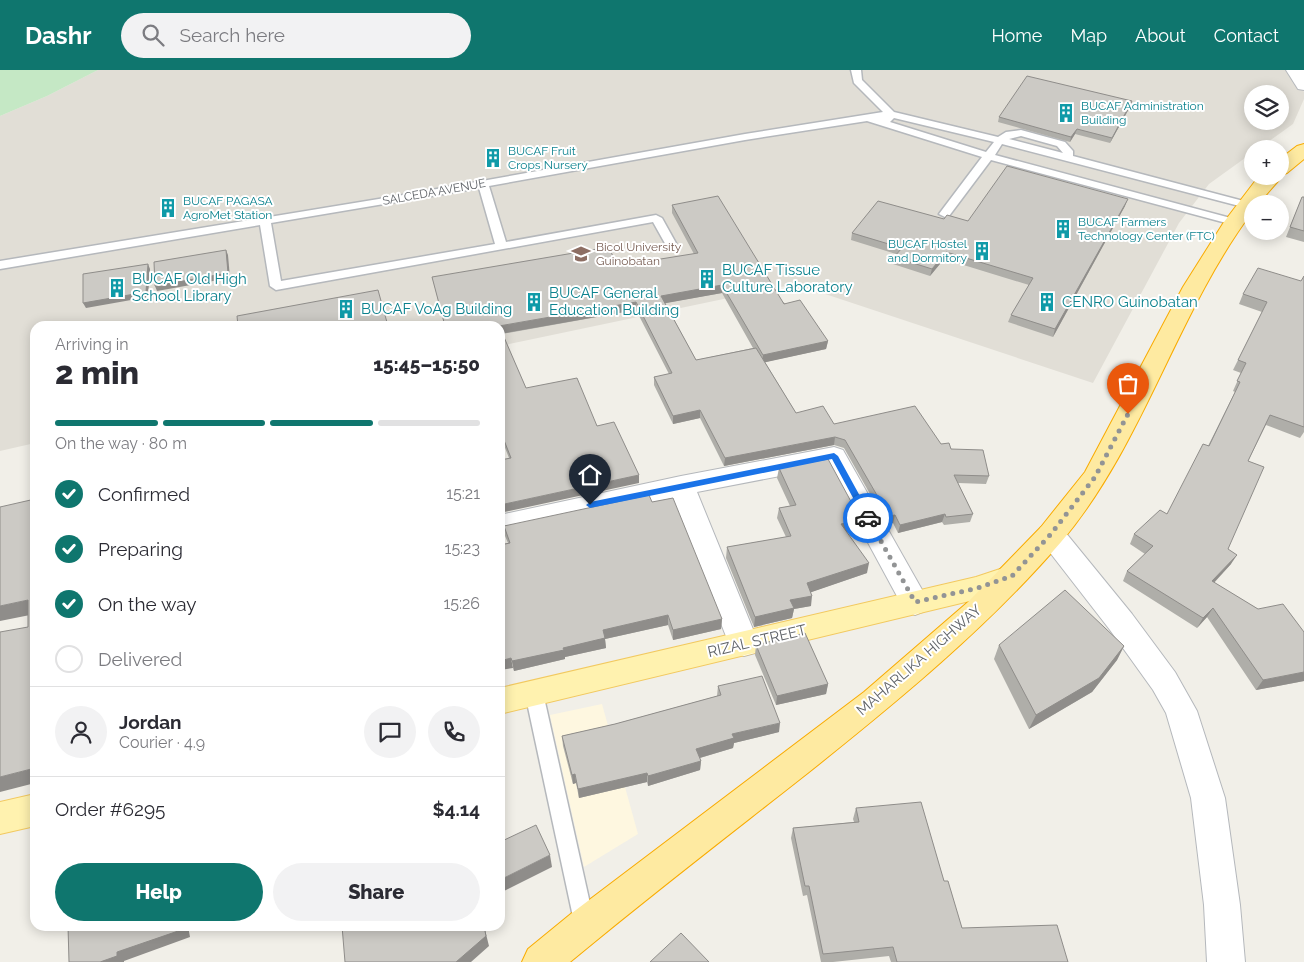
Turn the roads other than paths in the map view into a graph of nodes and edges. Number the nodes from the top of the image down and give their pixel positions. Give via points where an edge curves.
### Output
1 (856, 70) edge
2 (1295, 70) edge
3 (1304, 85) edge
4 (891, 114) junction
5 (867, 117) junction
6 (888, 125) junction
7 (1000, 140) junction
8 (1304, 150) edge
9 (988, 156) junction
10 (1289, 162) edge
11 (1157, 182) junction
12 (483, 184) junction
13 (1262, 185) edge
14 (1148, 199) junction
15 (945, 214) edge
16 (1241, 214) junction
17 (265, 221) junction
18 (671, 245) dead end
19 (501, 246) junction
20 (0, 265) edge
21 (681, 486) junction
22 (505, 524) edge
23 (1051, 534) junction
24 (1012, 576) junction
25 (915, 602) junction
26 (744, 644) junction
27 (534, 693) junction
28 (505, 700) edge
29 (30, 811) edge
30 (0, 818) edge
31 (584, 926) junction
32 (541, 962) edge
33 (1226, 962) edge

1 - 4 lane via 857,81
2 - 3 street
4 - 5 lane, SALCEDA AVENUE
4 - 6 lane
4 - 7 lane
5 - 6 lane
5 - 12 lane, SALCEDA AVENUE
6 - 9 lane
7 - 9 lane
7 - 11 lane
8 - 10 highway
9 - 14 lane
9 - 15 lane
11 - 14 lane
11 - 16 lane
12 - 17 lane, SALCEDA AVENUE
12 - 19 lane
13 - 16 highway, MAHARLIKA HIGHWAY
14 - 16 lane
16 - 23 highway, MAHARLIKA HIGHWAY via 1194,287 1095,477
17 - 19 lane via 276,286
17 - 20 lane, SALCEDA AVENUE
18 - 19 lane via 656,218
21 - 22 street
21 - 25 street via 834,456
21 - 26 street
23 - 24 highway, MAHARLIKA HIGHWAY
23 - 33 street via 1121,622 1164,681 1181,711 1208,798
24 - 25 main road, RIZAL STREET via 978,588
24 - 31 highway, MAHARLIKA HIGHWAY via 944,642 875,701
25 - 26 main road, RIZAL STREET
26 - 27 main road, RIZAL STREET
27 - 28 main road, RIZAL STREET
27 - 31 lane
29 - 30 main road
31 - 32 highway, MAHARLIKA HIGHWAY

